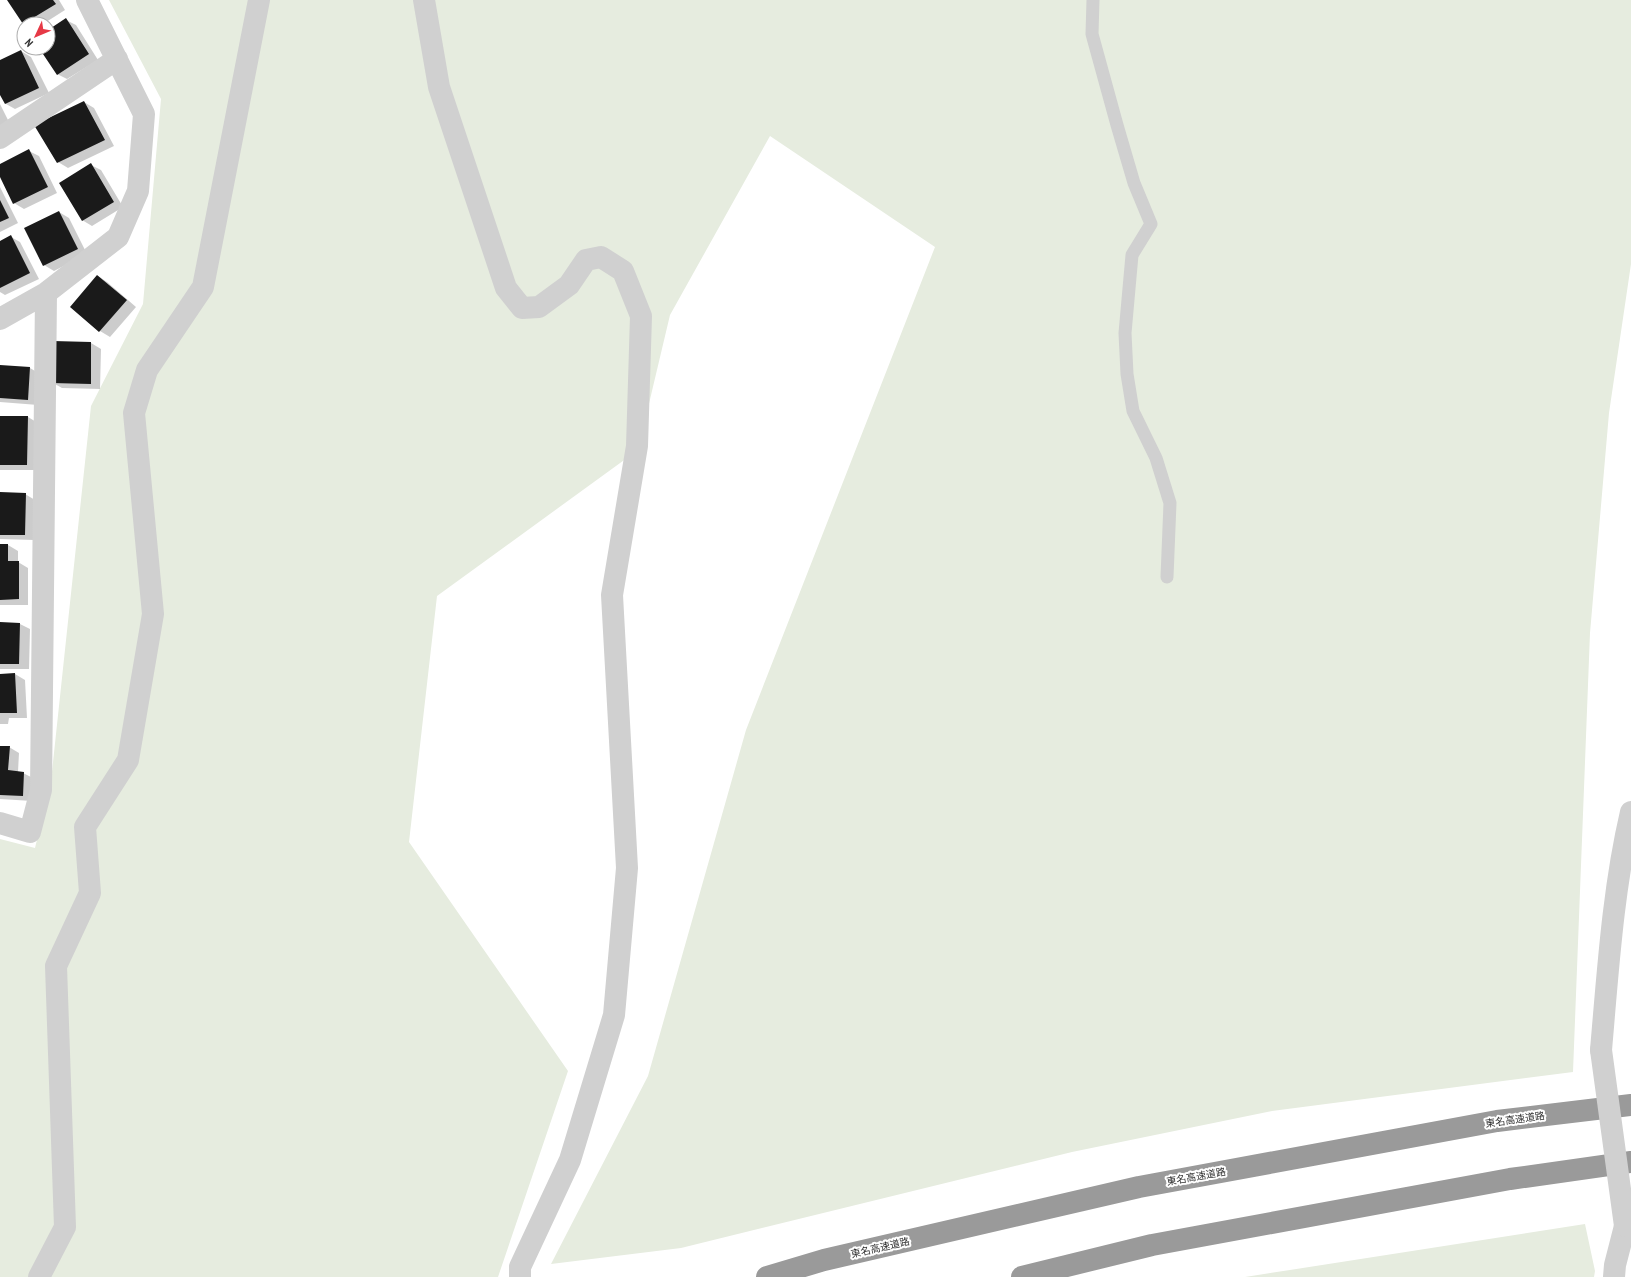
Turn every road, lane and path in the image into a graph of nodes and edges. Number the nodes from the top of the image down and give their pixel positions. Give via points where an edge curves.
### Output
1 (87, 0) edge
2 (259, 0) edge
3 (424, 0) edge
4 (1093, 0) edge
5 (117, 59) junction
6 (0, 138) edge
7 (46, 293) junction
8 (0, 319) edge
9 (1167, 577) dead end
10 (1631, 812) edge
11 (0, 823) edge
12 (1631, 1105) edge
13 (1631, 1162) edge
14 (39, 1277) edge
15 (520, 1277) edge
16 (767, 1277) edge
17 (1022, 1277) edge
18 (1614, 1277) edge

1 - 5 street
2 - 14 street via 203,287 147,370 134,413 153,614 128,760 85,827 90,893 56,966 65,1227
3 - 15 street via 439,87 506,288 522,308 539,307 569,285 586,260 601,257 623,271 640,316 637,446 612,595 627,868 614,1015 570,1160 520,1267
4 - 9 lane via 1092,34 1134,183 1151,224 1132,255 1125,333 1133,411 1156,458 1170,503
5 - 6 street
5 - 7 street via 144,114 138,190 118,237
7 - 8 street
7 - 11 street via 41,790 30,832
10 - 18 street, bridge via 1611,940 1601,1050 1625,1226
12 - 16 highway, 東名高速道路 via 1497,1121 1139,1187 824,1260
13 - 17 highway via 1510,1179 1160,1244

